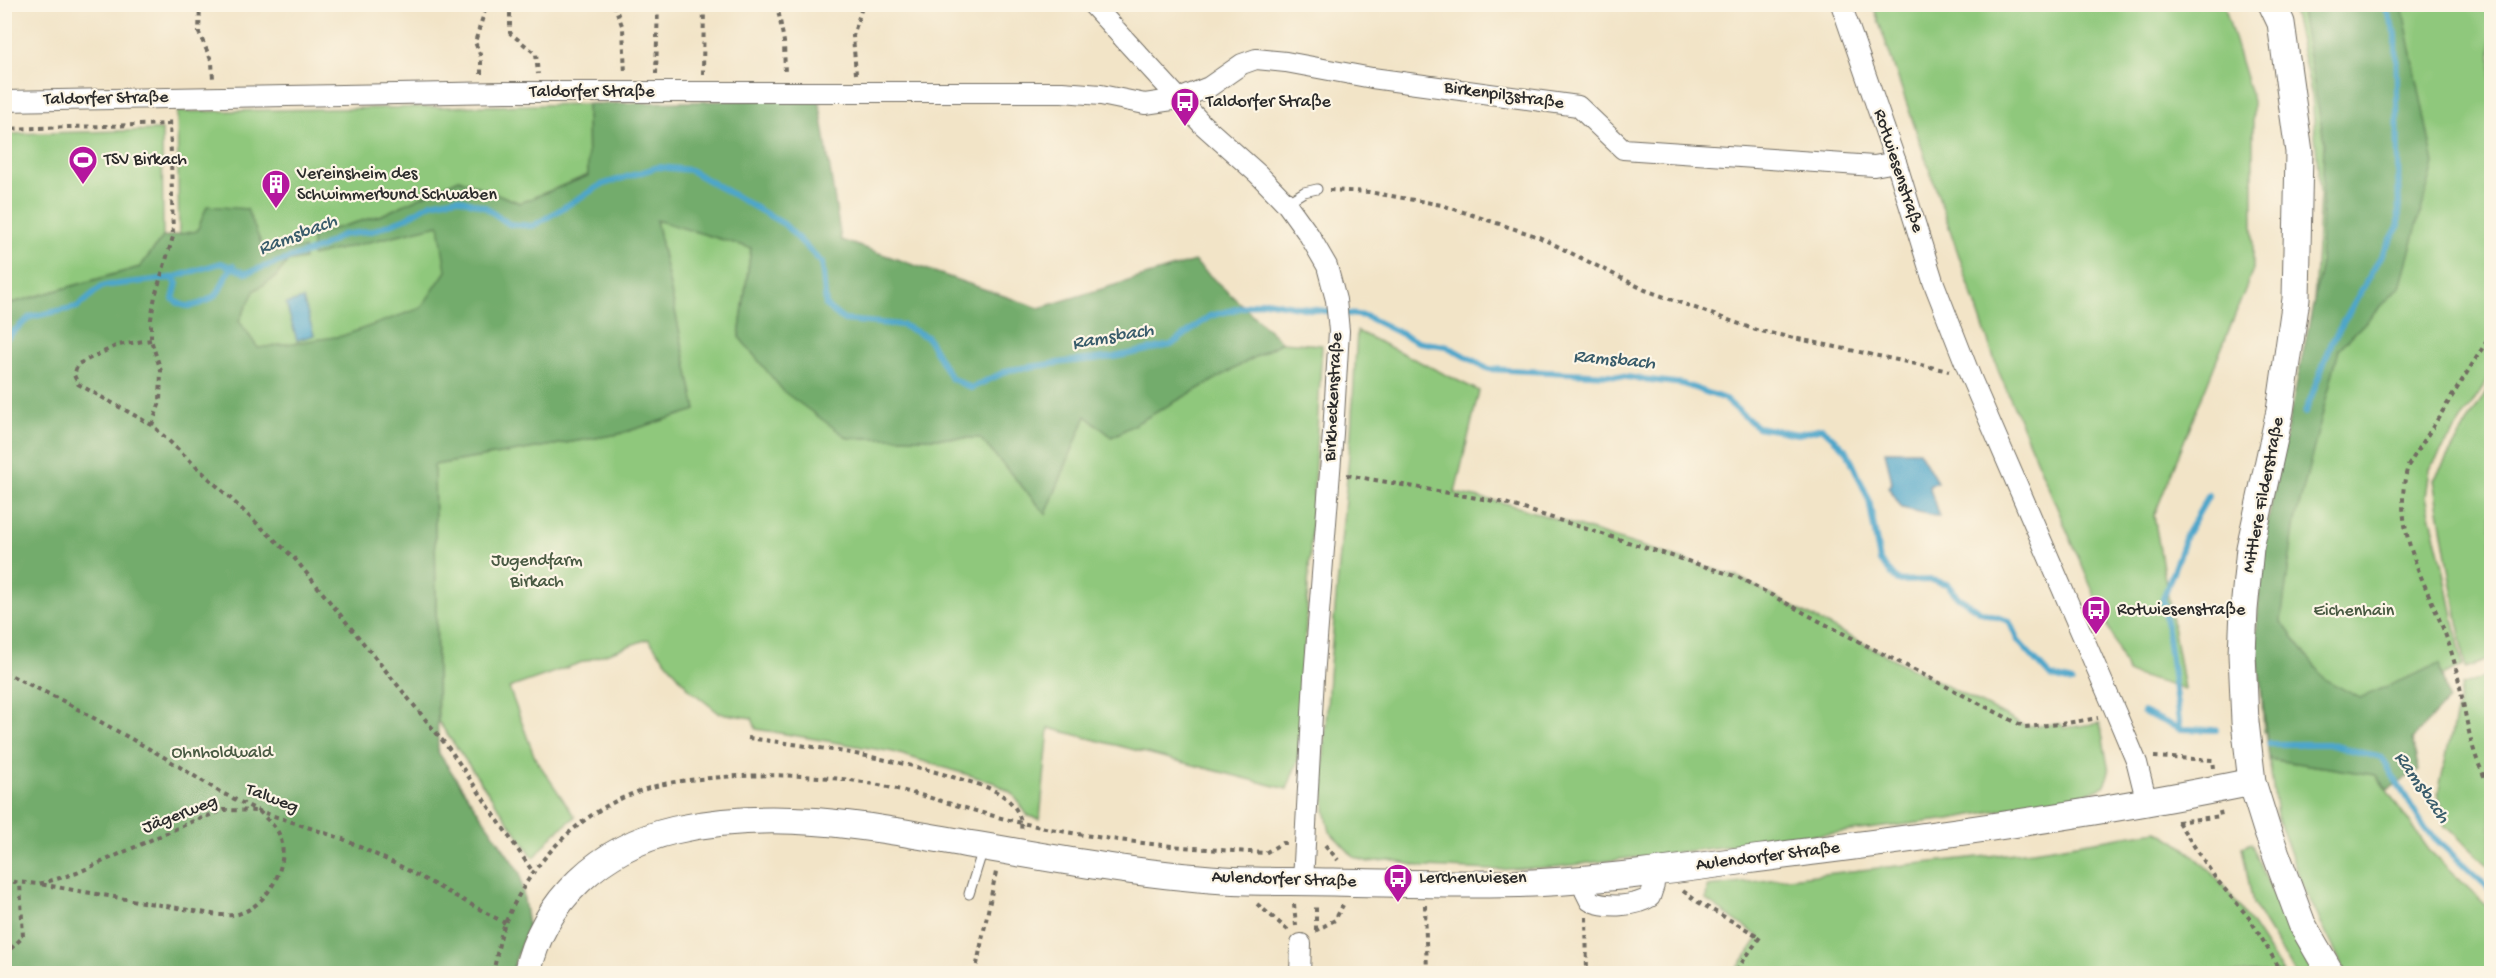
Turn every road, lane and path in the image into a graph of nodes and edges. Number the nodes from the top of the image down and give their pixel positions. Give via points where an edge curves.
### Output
1 (200, 4) edge
2 (487, 4) edge
3 (510, 4) edge
4 (614, 4) edge
5 (658, 4) edge
6 (704, 4) edge
7 (777, 4) edge
8 (863, 4) edge
9 (1092, 4) edge
10 (1841, 4) edge
11 (2272, 4) edge
12 (857, 92) junction
13 (480, 93) junction
14 (540, 93) junction
15 (625, 93) junction
16 (655, 93) junction
17 (703, 93) junction
18 (786, 93) junction
19 (214, 98) junction
20 (1179, 99) junction
21 (4, 101) edge
22 (4, 129) edge
23 (1896, 162) junction
24 (1317, 189) joint
25 (1286, 203) junction
26 (2492, 333) edge
27 (151, 340) junction
28 (1971, 378) junction
29 (152, 425) junction
30 (1330, 472) junction
31 (4, 672) edge
32 (2116, 713) junction
33 (748, 738) dead end
34 (2253, 782) junction
35 (2492, 790) edge
36 (2159, 800) junction
37 (259, 811) junction
38 (1304, 845) junction
39 (984, 846) junction
40 (1662, 877) junction
41 (995, 878) dead end
42 (1226, 880) junction
43 (4, 881) edge
44 (1303, 881) junction
45 (1346, 882) junction
46 (20, 883) junction
47 (39, 884) junction
48 (1585, 891) dead end
49 (969, 894) dead end
50 (1424, 899) dead end
51 (505, 923) junction
52 (1316, 930) dead end
53 (1301, 944) junction
54 (1586, 948) dead end
55 (4, 955) edge
56 (493, 974) edge
57 (527, 974) edge
58 (975, 974) edge
59 (1300, 974) edge
60 (1427, 974) edge
61 (1587, 974) edge
62 (1734, 974) edge
63 (2283, 974) edge
64 (2331, 974) edge

1 - 19 path via 200,33 212,62
2 - 13 path via 475,42 481,57
3 - 14 path via 510,33 536,54
4 - 15 path via 623,28
5 - 16 path
6 - 17 path
7 - 18 path via 784,42
8 - 12 path via 854,36
9 - 20 street, Birkheckenstraße
10 - 23 street, Rotwiesenstraße
11 - 34 main road, Mittlere Filderstraße via 2281,23 2299,163 2296,299 2280,411 2250,548 2244,610 2245,723
12 - 18 street, Taldorfer Straße
12 - 20 street, Taldorfer Straße via 1062,92 1145,104
13 - 14 street, Taldorfer Straße
13 - 19 street, Taldorfer Straße
14 - 15 street, Taldorfer Straße
15 - 16 street, Taldorfer Straße
16 - 17 street, Taldorfer Straße
17 - 18 street, Taldorfer Straße
19 - 21 street, Taldorfer Straße
20 - 23 street, Birkenpilzstraße via 1209,87 1256,59 1578,106 1623,149 1874,166
20 - 25 street, Birkheckenstraße
22 - 27 path via 171,124 173,237 155,296
23 - 28 street, Rotwiesenstraße via 1933,281
24 - 25 lane
24 - 28 path via 1369,192 1442,205 1539,237 1645,290 1756,330
25 - 30 street, Birkheckenstraße via 1327,266 1336,300 1339,331
26 - 35 path via 2408,466 2402,486 2413,560 2452,651 2466,726
27 - 29 path via 160,371 160,402
27 - 29 path via 118,345 78,364 74,375 78,384
28 - 32 street, Rotwiesenstraße
29 - 51 path via 295,559 451,751 532,872
30 - 32 path via 1505,503 1738,577 2025,726 2061,724
30 - 38 street, Birkheckenstraße
31 - 37 path, Talweg
32 - 36 street, Rotwiesenstraße via 2137,763
33 - 38 path via 847,751 947,775 989,788 1007,799 1023,823 1142,844 1264,853 1282,843
34 - 36 main road, Aulendorfer Straße
34 - 64 main road, Mittlere Filderstraße via 2285,884 2302,924
36 - 40 main road, Aulendorfer Straße
36 - 63 path via 2250,919
37 - 47 path, Jägerweg via 224,810 77,873
37 - 47 path, Jägerweg via 279,833 282,857 276,882 262,901 241,914 218,915
37 - 51 path, Talweg via 343,839
38 - 44 street, Birkheckenstraße
39 - 42 main road, Aulendorfer Straße via 1138,871
39 - 49 lane
39 - 57 main road, Aulendorfer Straße via 845,823 803,820 718,824 642,839 592,868 569,891 543,928
40 - 45 main road, Aulendorfer Straße via 1412,885
40 - 48 street via 1650,897 1640,904 1601,906 1590,901
40 - 62 path via 1760,937
41 - 58 path
42 - 44 main road, Aulendorfer Straße
42 - 53 path
43 - 46 path, Jägerweg
44 - 45 main road, Aulendorfer Straße
44 - 53 path via 1294,898 1294,920
45 - 52 path via 1342,909 1335,921
46 - 47 path, Jägerweg
46 - 55 path via 23,937
50 - 60 path
51 - 56 path
53 - 59 street
54 - 61 path

